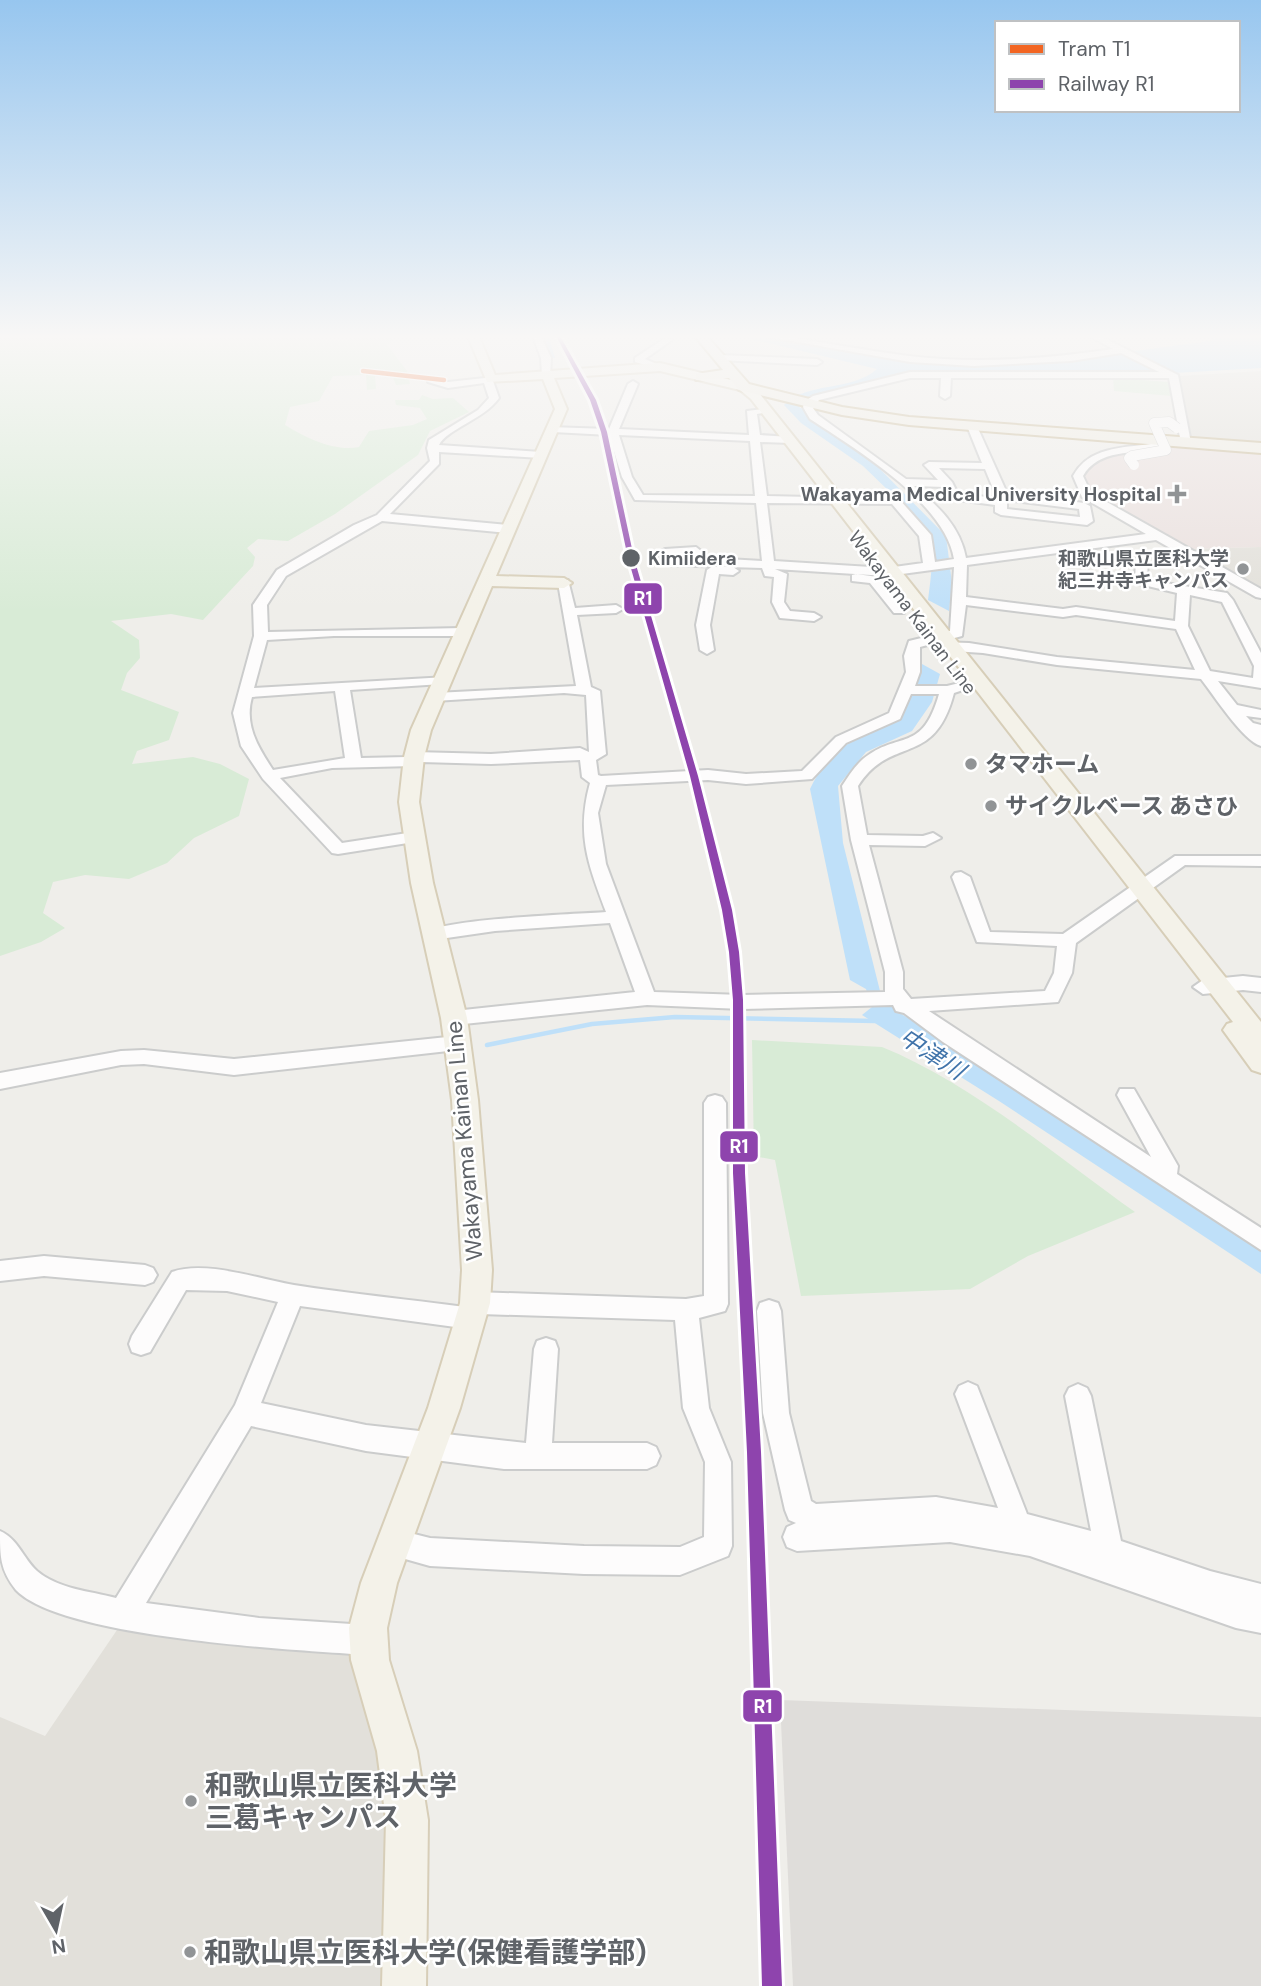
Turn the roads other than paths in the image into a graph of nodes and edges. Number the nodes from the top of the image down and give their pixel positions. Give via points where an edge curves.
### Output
1 (972, 426) edge
2 (457, 427) edge
3 (615, 427) edge
4 (754, 427) edge
5 (775, 427) edge
6 (827, 427) edge
7 (981, 427) edge
8 (1175, 427) edge
9 (1183, 427) edge
10 (553, 429) joint
11 (613, 432) junction
12 (1160, 437) edge
13 (1160, 437) edge
14 (1160, 437) edge
15 (1123, 438) junction
16 (755, 440) junction
17 (787, 441) junction
18 (1157, 441) junction
19 (1186, 443) junction
20 (432, 448) junction
21 (1261, 448) edge
22 (541, 455) junction
23 (1133, 465) dead end
24 (989, 466) junction
25 (902, 482) junction
26 (948, 484) junction
27 (761, 499) junction
28 (1002, 499) junction
29 (833, 501) junction
30 (381, 517) junction
31 (508, 529) junction
32 (1156, 536) junction
33 (1142, 558) dead end
34 (707, 561) dead end
35 (956, 564) junction
36 (927, 568) junction
37 (773, 571) junction
38 (888, 572) junction
39 (485, 581) junction
40 (564, 583) joint
41 (1184, 590) junction
42 (1261, 594) edge
43 (958, 600) junction
44 (617, 609) dead end
45 (899, 610) dead end
46 (569, 612) junction
47 (814, 617) dead end
48 (1181, 626) junction
49 (462, 632) junction
50 (261, 636) junction
51 (942, 642) junction
52 (707, 650) dead end
53 (1261, 666) edge
54 (1203, 673) junction
55 (975, 684) junction
56 (1260, 684) edge
57 (342, 686) junction
58 (584, 688) junction
59 (439, 689) junction
60 (907, 690) junction
61 (942, 690) junction
62 (245, 693) junction
63 (1232, 709) junction
64 (1261, 714) edge
65 (1255, 728) edge
66 (1261, 741) edge
67 (588, 758) junction
68 (414, 759) junction
69 (354, 762) junction
70 (269, 776) junction
71 (600, 781) junction
72 (414, 837) junction
73 (933, 838) dead end
74 (859, 840) junction
75 (1261, 861) edge
76 (961, 877) dead end
77 (1136, 891) junction
78 (617, 917) junction
79 (433, 934) junction
80 (1067, 940) junction
81 (1261, 985) edge
82 (1211, 986) junction
83 (648, 998) junction
84 (897, 1001) junction
85 (454, 1018) junction
86 (1261, 1040) edge
87 (457, 1043) junction
88 (1261, 1063) edge
89 (0, 1081) edge
90 (1127, 1095) dead end
91 (715, 1102) dead end
92 (1166, 1177) junction
93 (1261, 1240) edge
94 (0, 1271) edge
95 (145, 1275) dead end
96 (293, 1294) junction
97 (473, 1310) junction
98 (686, 1310) junction
99 (769, 1311) dead end
100 (141, 1344) dead end
101 (546, 1349) dead end
102 (968, 1394) dead end
103 (1077, 1396) dead end
104 (245, 1412) junction
105 (432, 1446) junction
106 (538, 1456) junction
107 (647, 1456) dead end
108 (1018, 1526) junction
109 (797, 1537) dead end
110 (394, 1543) junction
111 (0, 1545) edge
112 (1109, 1551) junction
113 (1261, 1598) edge
114 (122, 1614) junction
115 (1261, 1618) edge
116 (367, 1640) junction
117 (404, 1986) edge

1 - 24 street
2 - 20 street via 442,434
3 - 11 street
4 - 16 street
5 - 17 main road, Wakayama Kainan Line
6 - 25 street
7 - 15 highway
8 - 13 street, bridge via 1178,435
9 - 19 street
10 - 11 street
10 - 22 main road, Wakayama Kainan Line
11 - 16 street
11 - 27 street via 639,498
12 - 15 street, bridge
14 - 23 street, bridge via 1166,450 1132,456
15 - 18 highway
16 - 17 street
16 - 27 street
17 - 29 main road, Wakayama Kainan Line
18 - 19 highway
18 - 32 street via 1156,446 1098,457 1083,466 1078,476 1086,495
19 - 21 highway
20 - 22 street
20 - 30 street via 435,462
22 - 31 main road, Wakayama Kainan Line
24 - 26 street via 929,466
24 - 28 street
25 - 26 street
25 - 35 street via 954,535
26 - 28 street via 954,497
27 - 29 street
27 - 37 street
28 - 28 street via 1084,506 1087,521 1001,512
29 - 36 street via 897,502 925,534
29 - 38 main road, Wakayama Kainan Line
30 - 31 street
30 - 50 street via 281,573 260,605
31 - 39 main road, Wakayama Kainan Line
32 - 35 street
32 - 42 street
33 - 41 street via 1141,583
34 - 37 street
35 - 36 street
35 - 43 street
36 - 38 street
37 - 38 street
37 - 45 street via 874,579
37 - 47 street via 785,615
37 - 52 street via 713,570 703,625
38 - 51 main road, Wakayama Kainan Line
39 - 40 main road
39 - 49 main road, Wakayama Kainan Line
40 - 46 street
41 - 48 street
41 - 53 street via 1227,600
43 - 48 street
43 - 51 street via 957,633
44 - 46 street
46 - 58 street
48 - 54 street
49 - 50 street
49 - 59 main road, Wakayama Kainan Line
50 - 62 street
51 - 54 street via 1033,658
51 - 55 main road, Wakayama Kainan Line
51 - 60 street via 915,644
53 - 56 street
54 - 56 street
54 - 63 street
55 - 61 street
55 - 77 main road, Wakayama Kainan Line
57 - 59 street
57 - 62 street
57 - 69 street
58 - 59 street
58 - 67 street via 593,691 598,754
59 - 68 main road, Wakayama Kainan Line
60 - 61 street
60 - 71 street via 895,716 841,740 806,776
61 - 74 street via 939,717 927,735 882,752 852,782
62 - 70 street via 240,713 250,746
63 - 64 street
63 - 65 street
65 - 66 street
67 - 68 street via 570,752
67 - 71 street via 590,777
68 - 69 street
68 - 72 main road, Wakayama Kainan Line via 409,802
69 - 70 street via 297,767
70 - 72 street via 338,849
71 - 78 street via 590,813 597,864
72 - 79 main road, Wakayama Kainan Line
73 - 74 street
74 - 84 street via 894,972
75 - 77 street via 1181,860
76 - 80 street via 983,938
77 - 80 street
77 - 82 main road, Wakayama Kainan Line
78 - 79 street
78 - 83 street
79 - 85 main road, Wakayama Kainan Line
80 - 84 street via 1063,973 1051,997
81 - 82 street
82 - 86 main road, Wakayama Kainan Line
82 - 88 main road, Wakayama Kainan Line
83 - 84 street
83 - 85 street
84 - 92 street
85 - 87 main road, Wakayama Kainan Line
87 - 89 street via 234,1067 121,1058
87 - 97 main road, Wakayama Kainan Line via 475,1221
90 - 92 street via 1167,1166
91 - 98 street via 716,1304
92 - 93 street
94 - 95 street via 44,1266
96 - 97 street
96 - 100 street via 226,1281 180,1279
96 - 104 street
97 - 98 street
97 - 105 main road, Wakayama Kainan Line
98 - 110 street via 696,1408 718,1462 718,1546 680,1561 430,1552
99 - 108 street via 776,1413 799,1510 814,1518 936,1511
101 - 106 street
102 - 108 street
103 - 112 street
104 - 105 street via 366,1438
104 - 114 street
105 - 106 street
105 - 110 main road, Wakayama Kainan Line
106 - 107 street
108 - 112 street
109 - 115 street via 950,1528 1030,1542
110 - 116 main road, Wakayama Kainan Line via 379,1583
111 - 114 street via 26,1580 47,1595
112 - 113 street
114 - 116 street via 259,1633
116 - 117 main road, Wakayama Kainan Line via 397,1751 407,1820

